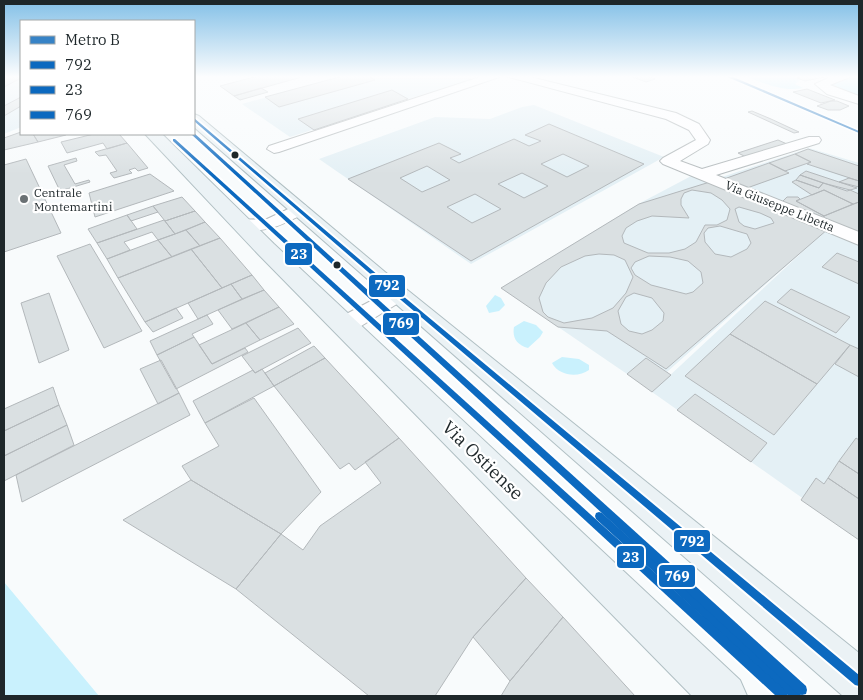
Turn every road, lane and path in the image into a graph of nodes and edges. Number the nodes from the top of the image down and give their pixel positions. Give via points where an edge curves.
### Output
1 (397, 109) edge
2 (642, 109) edge
3 (195, 120) edge
4 (154, 135) edge
5 (814, 140) dead end
6 (274, 149) dead end
7 (702, 174) junction
8 (299, 209) junction
9 (243, 224) junction
10 (859, 239) edge
11 (397, 294) junction
12 (345, 325) junction
13 (859, 681) edge
14 (724, 696) edge

1 - 6 street
2 - 7 street, Via Giuseppe Libetta via 671,116 694,127 701,144 668,161
3 - 8 main road
4 - 9 main road, Via Ostiense
5 - 7 street
7 - 10 street, Via Giuseppe Libetta
8 - 9 street via 270,224
8 - 11 main road
9 - 12 main road, Via Ostiense
11 - 12 street
11 - 13 main road
12 - 14 main road, Via Ostiense

